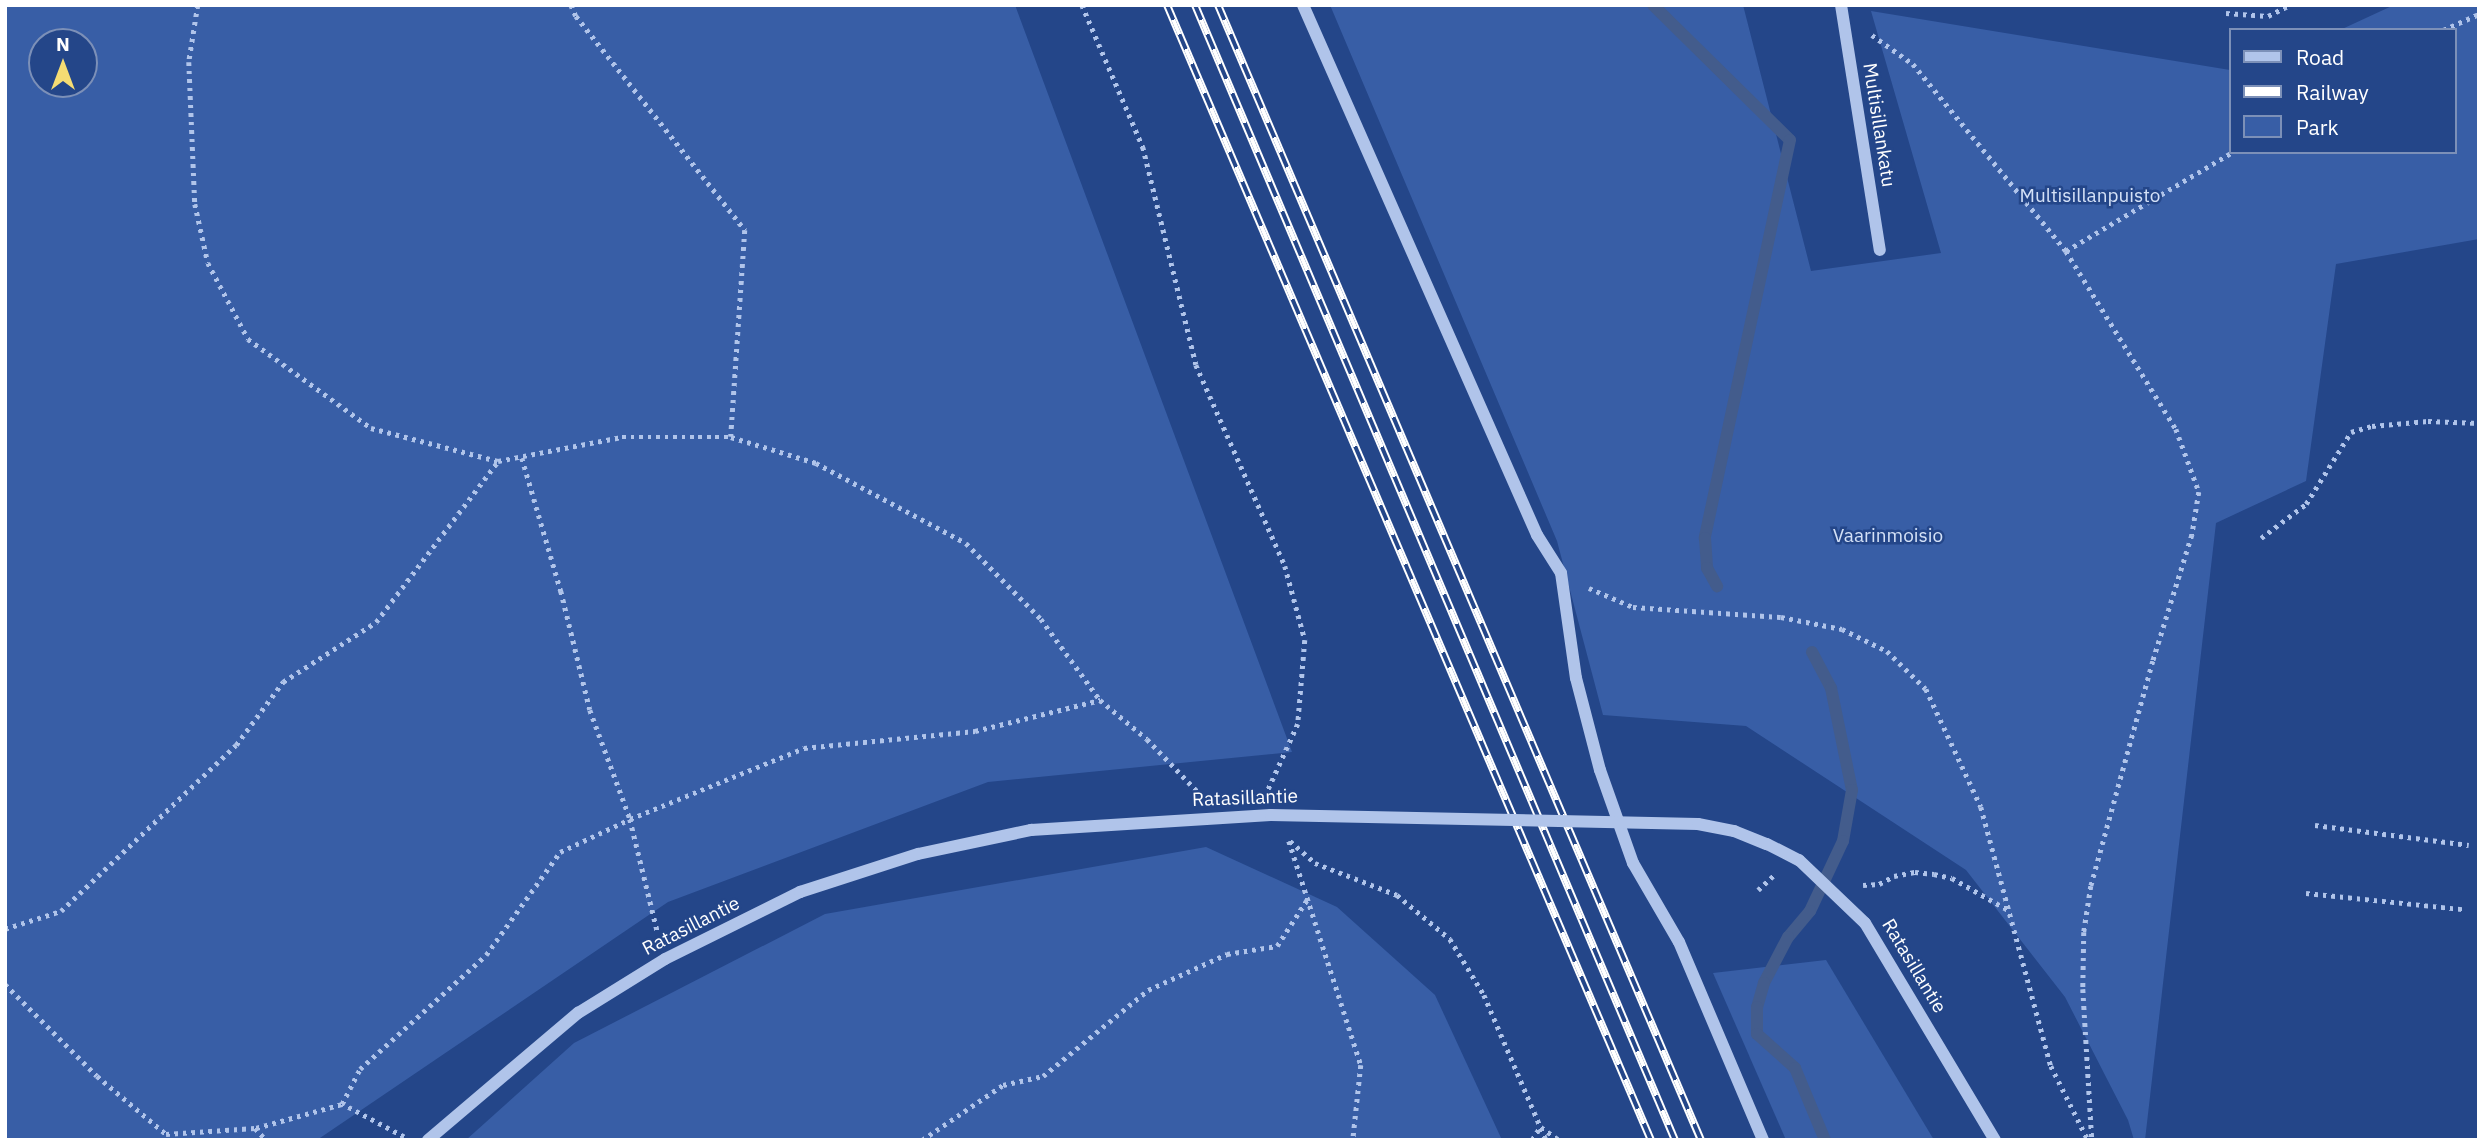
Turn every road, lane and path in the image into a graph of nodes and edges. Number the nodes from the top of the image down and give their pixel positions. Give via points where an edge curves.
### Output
1 (198, 5) edge
2 (571, 5) edge
3 (1082, 5) edge
4 (1303, 5) edge
5 (2290, 5) edge
6 (1842, 10) edge
7 (2226, 13) dead end
8 (2479, 14) edge
9 (2448, 28) edge
10 (2230, 154) edge
11 (1880, 250) dead end
12 (2066, 251) junction
13 (2479, 423) edge
14 (731, 437) junction
15 (522, 458) junction
16 (498, 461) junction
17 (2261, 537) dead end
18 (1561, 573) junction
19 (1100, 699) junction
20 (1270, 815) junction
21 (1223, 817) junction
22 (629, 819) junction
23 (2315, 825) dead end
24 (1289, 841) junction
25 (2469, 845) dead end
26 (1784, 866) dead end
27 (1856, 886) dead end
28 (1758, 890) dead end
29 (2306, 893) dead end
30 (1308, 898) junction
31 (2462, 909) dead end
32 (2008, 910) junction
33 (5, 929) edge
34 (665, 959) junction
35 (5, 984) edge
36 (342, 1104) junction
37 (1540, 1126) junction
38 (255, 1128) junction
39 (166, 1137) edge
40 (266, 1140) edge
41 (409, 1140) edge
42 (428, 1140) edge
43 (922, 1140) edge
44 (1353, 1140) edge
45 (1532, 1140) edge
46 (1546, 1140) edge
47 (1559, 1140) edge
48 (1763, 1140) edge
49 (1995, 1140) edge
50 (2090, 1140) edge

1 - 16 path via 189,62 195,204 208,263 248,339 370,428
2 - 14 path via 745,230
3 - 20 path via 1143,147 1196,365 1285,566 1305,640 1298,724 1269,783
4 - 18 street via 1537,535
5 - 7 path via 2268,16
6 - 11 street, Multisillankatu
6 - 12 path via 1913,64
8 - 9 path
10 - 12 path
12 - 50 path via 2176,429 2199,492 2192,535 2152,661 2091,886 2083,989
13 - 17 path via 2428,421 2351,432 2305,504
14 - 15 path via 622,437
14 - 19 path via 816,463 966,543 1041,619
15 - 16 path
15 - 22 path via 590,710
16 - 33 path via 376,622 283,682 236,745 61,911
18 - 32 path via 1633,607 1781,617 1842,629 1886,651 1926,689 1981,807
18 - 48 street via 1576,678 1600,770 1633,863 1679,942
19 - 21 path via 1147,739
19 - 22 path via 975,731 804,748
20 - 21 street, Ratasillantie
20 - 24 path
20 - 49 street, Ratasillantie, bridge via 1698,824 1767,844 1799,860 1866,923
21 - 34 street, Ratasillantie via 1031,830 918,855 800,892
22 - 34 path
22 - 36 path via 560,852 486,955 360,1069
23 - 25 path
24 - 30 path
24 - 37 path via 1315,863 1397,895 1450,939 1484,995
26 - 28 path
27 - 32 path via 1915,872 1934,874 1952,878
29 - 31 path
30 - 43 path via 1277,946 1227,954 1148,990 1043,1076 1003,1085
30 - 44 path via 1361,1065
32 - 50 path via 2051,1066
34 - 42 street, Ratasillantie via 578,1013
35 - 39 path
36 - 38 path
36 - 41 path
37 - 45 path
37 - 46 path
37 - 47 path
38 - 39 path
38 - 40 path

